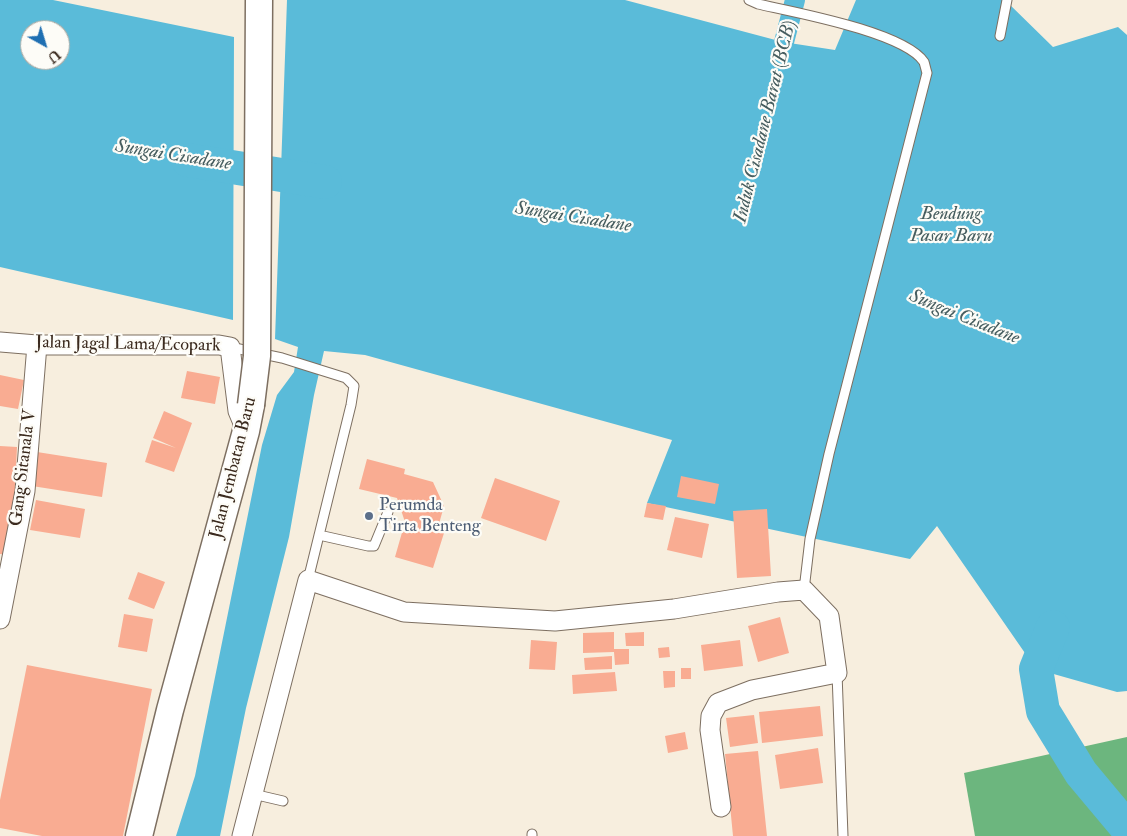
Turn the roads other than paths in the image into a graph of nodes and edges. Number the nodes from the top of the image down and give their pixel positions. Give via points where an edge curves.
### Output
1 (259, 0) edge
2 (1007, 0) edge
3 (753, 2) edge
4 (1000, 36) dead end
5 (0, 342) edge
6 (36, 345) junction
7 (230, 347) junction
8 (246, 431) junction
9 (388, 512) dead end
10 (319, 535) junction
11 (308, 580) junction
12 (804, 590) junction
13 (0, 619) edge
14 (837, 673) junction
15 (253, 794) junction
16 (283, 801) dead end
17 (721, 807) dead end
18 (139, 836) edge
19 (242, 836) edge
20 (843, 836) edge

1 - 8 street, Jalan Jembatan Baru, bridge via 258,356
2 - 4 lane
3 - 12 lane via 871,32 899,44 924,62 927,73 829,454 810,539
5 - 6 street, Jalan Jagal Lama/Ecopark
6 - 7 street, Jalan Jagal Lama/Ecopark
6 - 13 street, Gang Sitanala V via 25,491
7 - 8 street, Jalan Jagal Lama/Ecopark via 238,411
7 - 10 lane via 282,358 346,378 354,386
8 - 18 street, Jalan Jembatan Baru
9 - 10 lane via 374,546
10 - 11 lane
11 - 12 street via 404,612 555,621 674,609
11 - 15 street
12 - 14 street via 829,616
14 - 17 street via 752,690 718,703 710,716 710,730
14 - 20 lane
15 - 16 lane
15 - 19 street

